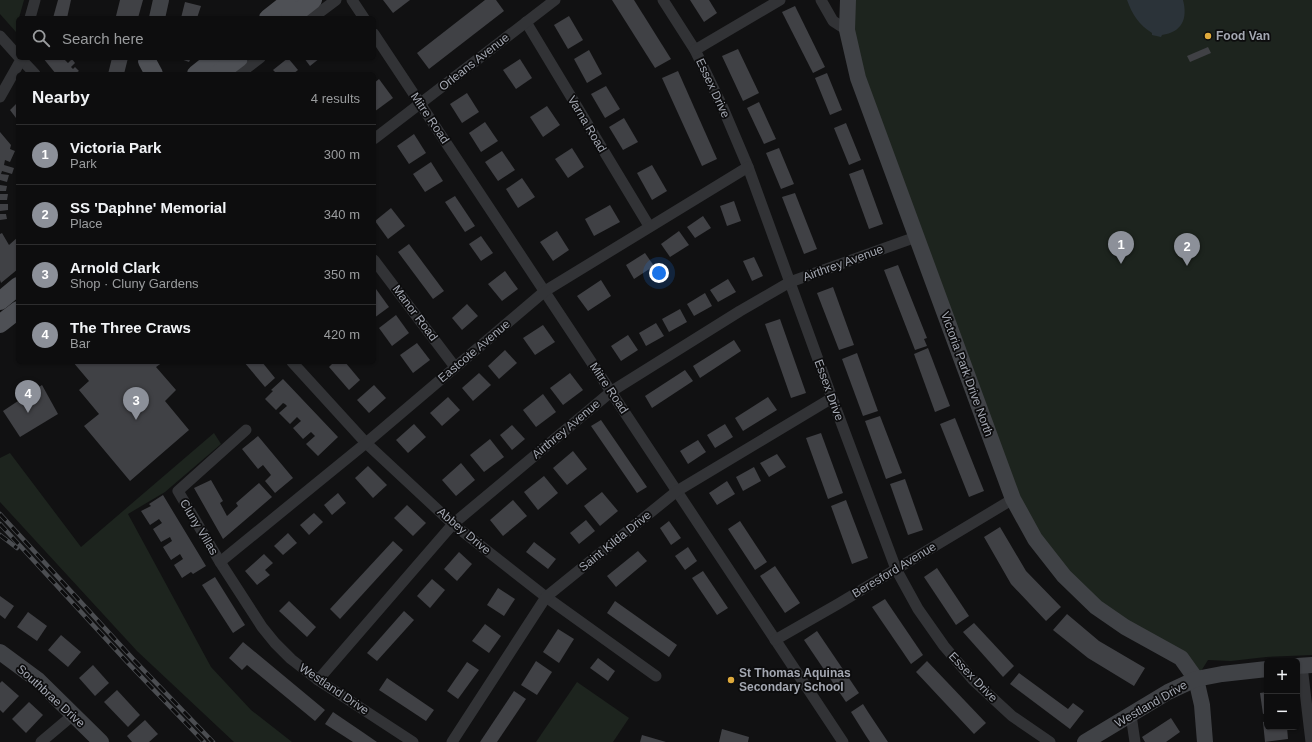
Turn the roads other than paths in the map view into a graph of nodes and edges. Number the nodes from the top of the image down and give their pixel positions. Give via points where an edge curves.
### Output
1 (35, 0) edge
2 (161, 0) edge
3 (291, 0) edge
4 (314, 0) edge
5 (336, 0) edge
6 (352, 0) edge
7 (555, 0) edge
8 (663, 0) edge
9 (780, 0) edge
10 (821, 0) edge
11 (848, 0) edge
12 (31, 16) edge
13 (157, 16) edge
14 (271, 16) edge
15 (293, 16) edge
16 (315, 16) edge
17 (363, 16) edge
18 (526, 22) junction
19 (848, 30) junction
20 (0, 36) edge
21 (376, 37) edge
22 (695, 50) junction
23 (16, 54) edge
24 (19, 60) edge
25 (22, 60) edge
26 (214, 60) edge
27 (236, 60) edge
28 (257, 60) edge
29 (33, 72) edge
30 (198, 72) edge
31 (221, 72) edge
32 (242, 72) edge
33 (0, 97) edge
34 (420, 104) junction
35 (376, 137) edge
36 (748, 167) junction
37 (649, 226) junction
38 (916, 237) junction
39 (376, 263) edge
40 (790, 282) junction
41 (16, 288) edge
42 (545, 291) junction
43 (0, 301) edge
44 (16, 312) edge
45 (0, 324) edge
46 (294, 364) edge
47 (455, 366) junction
48 (612, 392) junction
49 (832, 398) junction
50 (246, 430) dead end
51 (366, 443) junction
52 (677, 491) junction
53 (1013, 499) junction
54 (453, 524) junction
55 (220, 562) junction
56 (896, 568) junction
57 (546, 597) junction
58 (262, 626) joint
59 (775, 640) junction
60 (0, 652) edge
61 (1304, 666) edge
62 (1264, 669) edge
63 (656, 676) dead end
64 (1196, 679) junction
65 (318, 680) junction
66 (74, 715) junction
67 (1131, 715) junction
68 (41, 742) edge
69 (100, 742) edge
70 (413, 742) edge
71 (452, 742) edge
72 (843, 742) edge
73 (1050, 742) edge
74 (1085, 742) edge
75 (1135, 742) edge
76 (1205, 742) edge
77 (1311, 742) edge

1 - 12 street
2 - 13 street
3 - 14 main road
4 - 15 main road
5 - 16 street
6 - 17 street
7 - 18 street, Orleans Avenue
8 - 22 street, Essex Drive
9 - 22 street
10 - 19 street via 833,21
11 - 19 street, Victoria Park Drive North
18 - 34 street, Orleans Avenue
18 - 37 street, Varna Road
19 - 38 street, Victoria Park Drive North via 858,78
20 - 23 street
21 - 34 street, Mitre Road
22 - 36 street, Essex Drive
24 - 33 street
25 - 29 street
26 - 30 main road
27 - 31 main road
28 - 32 street
34 - 35 street, Orleans Avenue
34 - 42 street, Mitre Road
36 - 37 street, Eastcote Avenue
36 - 40 street, Essex Drive
37 - 42 street, Eastcote Avenue
38 - 40 street, Airthrey Avenue
38 - 53 street, Victoria Park Drive North
39 - 47 street, Manor Road
40 - 48 street, Airthrey Avenue
40 - 49 street, Essex Drive
41 - 43 main road
42 - 47 street, Eastcote Avenue
42 - 48 street, Mitre Road
44 - 45 main road
46 - 51 street, Abbey Drive
47 - 51 street, Eastcote Avenue
48 - 52 street, Mitre Road
48 - 54 street, Airthrey Avenue
49 - 52 street, Saint Kilda Drive
49 - 56 street, Essex Drive
50 - 55 street, Cluny Villas via 178,491
51 - 54 street, Abbey Drive
51 - 55 street, Eastcote Avenue
52 - 57 street, Saint Kilda Drive
52 - 59 street, Mitre Road
53 - 56 street, Beresford Avenue
53 - 64 street, Victoria Park Drive North via 1035,540 1064,576 1096,607 1181,658
54 - 57 street, Abbey Drive
54 - 65 street, Airthrey Avenue
55 - 58 street, Cluny Villas
56 - 59 street, Beresford Avenue
56 - 73 street, Essex Drive via 918,609 944,646 973,680 1012,716
57 - 63 street, Abbey Drive
57 - 71 street, Saint Kilda Drive
58 - 65 street, Westland Drive via 291,659
59 - 72 street, Mitre Road
60 - 66 street, Southbrae Drive via 38,680
61 - 77 street
62 - 64 street, Westland Drive
64 - 67 street, Westland Drive via 1168,692
64 - 76 street via 1202,705
65 - 70 street, Westland Drive
66 - 68 street
66 - 69 street, Southbrae Drive
67 - 74 street, Westland Drive
67 - 75 street

